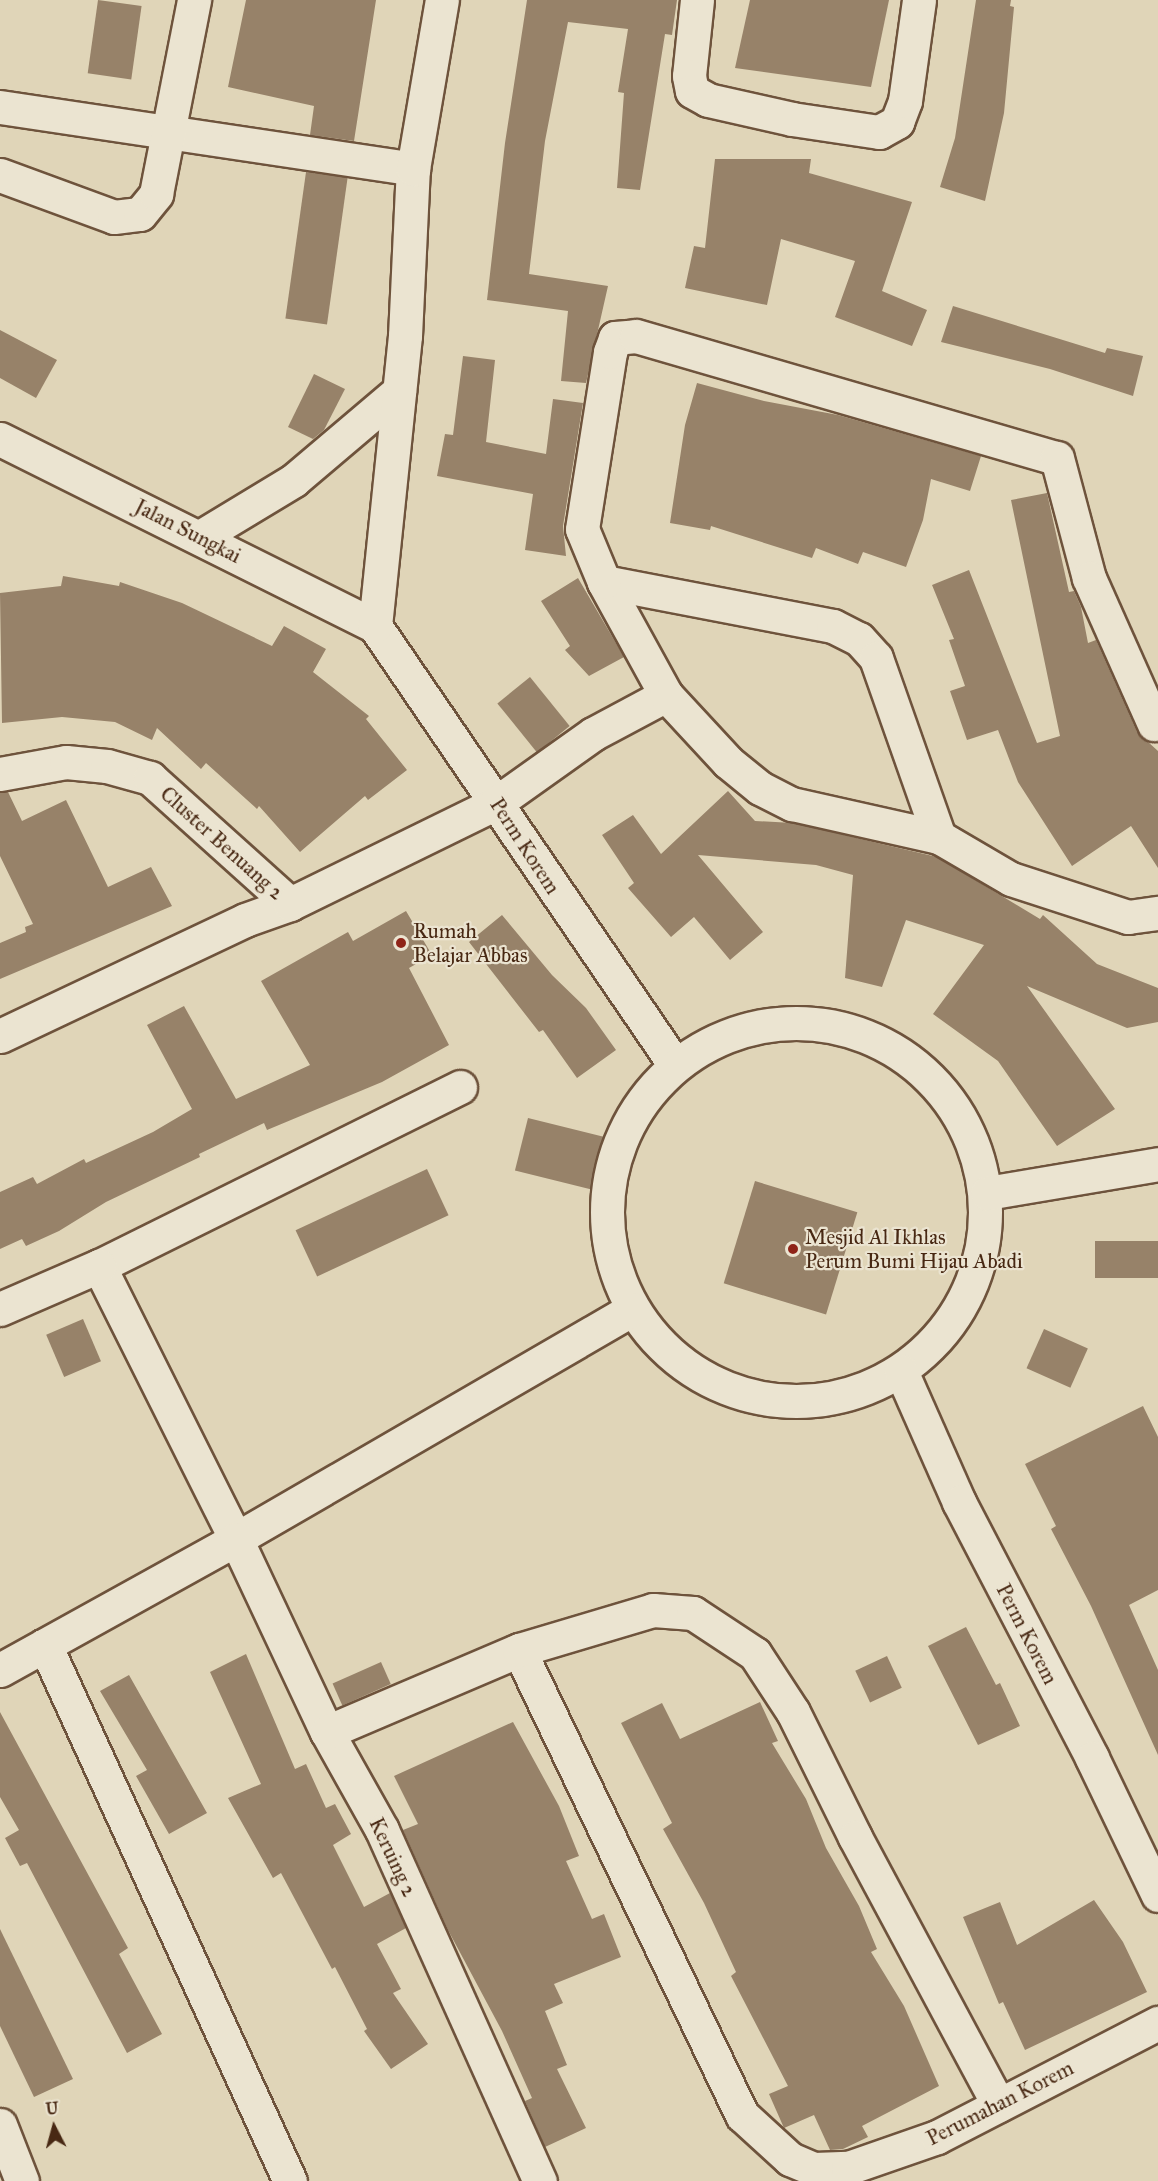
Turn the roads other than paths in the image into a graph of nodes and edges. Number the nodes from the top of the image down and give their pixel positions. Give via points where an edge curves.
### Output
1 (194, 0) edge
2 (442, 0) edge
3 (697, 0) edge
4 (920, 0) edge
5 (0, 107) edge
6 (171, 132) junction
7 (413, 169) junction
8 (0, 175) edge
9 (399, 390) junction
10 (9, 450) edge
11 (200, 537) junction
12 (604, 582) junction
13 (375, 626) junction
14 (666, 696) junction
15 (1154, 724) dead end
16 (0, 774) edge
17 (496, 803) junction
18 (939, 837) junction
19 (290, 904) junction
20 (1158, 913) edge
21 (0, 1036) edge
22 (675, 1065) junction
23 (460, 1087) dead end
24 (1158, 1164) edge
25 (987, 1193) junction
26 (99, 1266) junction
27 (0, 1309) edge
28 (632, 1309) junction
29 (901, 1371) junction
30 (236, 1539) junction
31 (45, 1645) junction
32 (519, 1650) junction
33 (0, 1670) edge
34 (327, 1731) junction
35 (1158, 1895) edge
36 (1158, 2023) edge
37 (999, 2105) junction
38 (0, 2126) edge
39 (22, 2181) edge
40 (291, 2181) edge
41 (540, 2181) edge

1 - 6 street
2 - 7 street
3 - 4 street via 689,76 692,91 708,100 792,119 879,132 897,122 905,101
5 - 6 street
6 - 7 street
6 - 8 street via 156,194 140,214 114,216
7 - 9 street
9 - 11 street via 294,480
9 - 13 street
10 - 11 street, Jalan Sungkai
11 - 13 street, Jalan Sungkai
12 - 14 street
12 - 15 street via 582,529 610,352 615,338 636,336 1057,458 1089,578
12 - 18 street via 833,626 859,639 876,658
13 - 17 street, Perm Korem
14 - 17 street via 593,734
14 - 18 street via 728,762 760,788 792,804
16 - 19 street, Cluster Benuang 2 via 66,762 107,766 150,778
17 - 19 street, Cluster Benuang 2
17 - 22 street, Perm Korem
18 - 20 street via 1011,879 1128,917
19 - 21 street, Cluster Benuang 2 via 245,920
22 - 25 street via 735,1032 803,1022 870,1036 927,1073 968,1128
22 - 28 street via 632,1116 608,1179 608,1246
23 - 26 street
24 - 25 street
25 - 29 street via 981,1262 951,1324
26 - 27 street
26 - 30 street, Keruing 2
28 - 29 street via 671,1356 723,1388 783,1401 845,1396
28 - 30 street
29 - 35 street, Perm Korem via 959,1502 1092,1758
30 - 31 street
30 - 34 street, Keruing 2
31 - 33 street
31 - 40 street
32 - 34 street
32 - 37 street via 653,1610 693,1613 755,1654 793,1712
32 - 37 street, Perumahan Korem via 742,2115 790,2159 814,2169 848,2168 938,2138
34 - 41 street, Keruing 2 via 382,1830
36 - 37 street, Perumahan Korem
38 - 39 street

